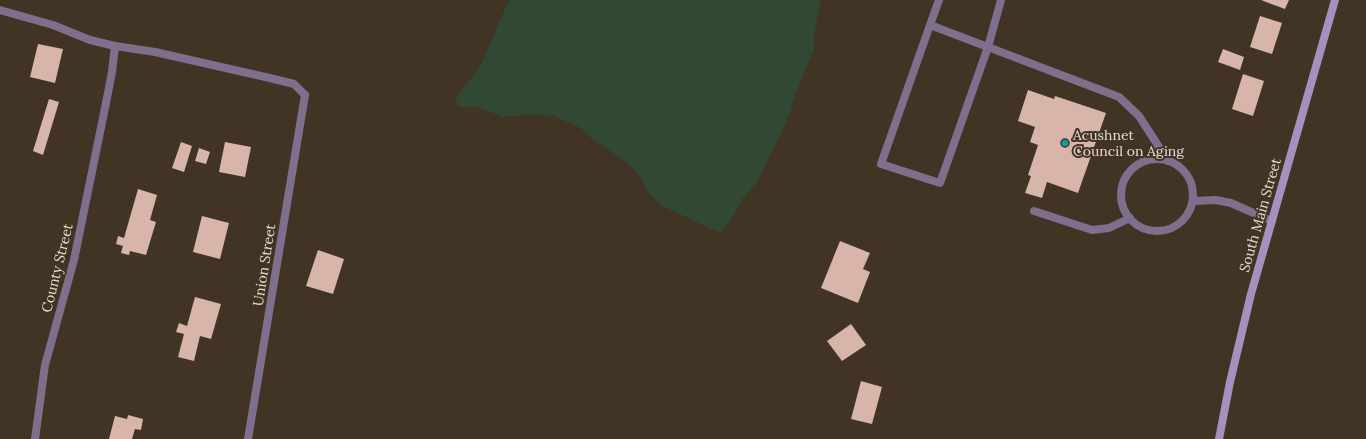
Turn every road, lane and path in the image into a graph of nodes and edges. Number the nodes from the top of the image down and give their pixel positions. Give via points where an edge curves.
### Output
1 (939, 0) edge
2 (1001, 0) edge
3 (1334, 0) edge
4 (0, 10) edge
5 (930, 25) junction
6 (114, 46) junction
7 (988, 47) junction
8 (1168, 161) junction
9 (1193, 201) junction
10 (1034, 211) dead end
11 (1130, 218) junction
12 (1272, 221) junction
13 (35, 439) edge
14 (248, 439) edge
15 (1219, 439) edge

1 - 5 street
2 - 7 street
3 - 12 main road, South Main Street
4 - 6 street
5 - 7 street
5 - 7 street via 881,164 940,183
6 - 13 street, County Street via 112,72 74,260 45,365
6 - 14 street, Union Street via 155,52 274,78 294,84 305,95
7 - 8 street via 1119,97 1139,116
8 - 9 street via 1178,166 1191,181
8 - 11 street via 1148,160 1135,168 1125,179 1122,199 1124,209
9 - 11 street via 1184,219 1167,230 1146,229
9 - 12 street via 1216,200 1231,203
10 - 11 street via 1092,230 1109,228
12 - 15 main road, South Main Street via 1240,338

